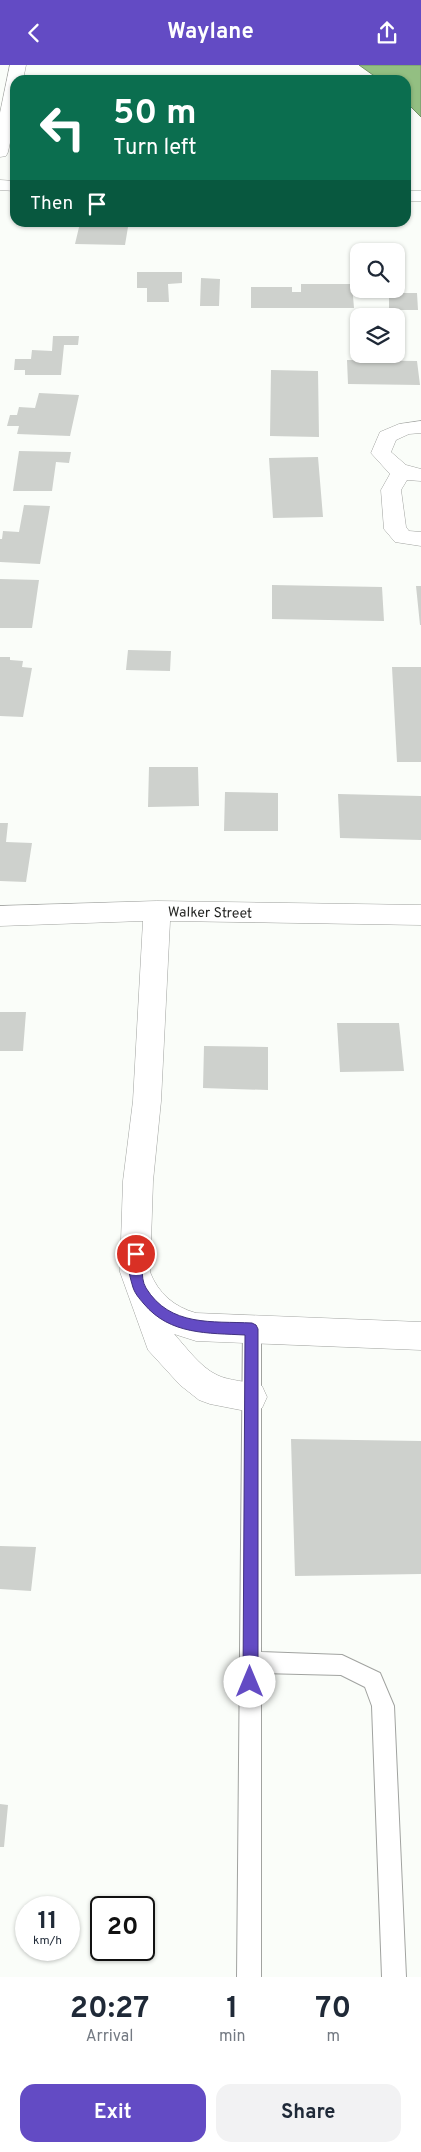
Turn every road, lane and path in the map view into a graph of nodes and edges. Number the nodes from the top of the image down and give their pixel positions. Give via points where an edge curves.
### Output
1 (10, 104) edge
2 (0, 152) edge
3 (421, 427) edge
4 (411, 474) edge
5 (421, 539) edge
6 (157, 911) junction
7 (421, 915) edge
8 (0, 916) edge
9 (140, 1290) junction
10 (252, 1329) junction
11 (421, 1335) edge
12 (251, 1397) junction
13 (250, 1662) junction
14 (249, 1977) edge
15 (394, 1977) edge

1 - 2 street
3 - 4 street via 406,428 387,436 381,453
4 - 5 street via 391,490 395,529 403,537
6 - 7 street, Walker Street
6 - 8 street, Walker Street
6 - 9 street via 147,1101 138,1181 135,1272
9 - 10 street via 155,1308 174,1321 196,1327
9 - 12 street via 159,1340 191,1375 210,1389
10 - 11 street
10 - 12 lane
12 - 13 lane
13 - 14 lane
13 - 15 lane via 342,1665 372,1680 383,1706

